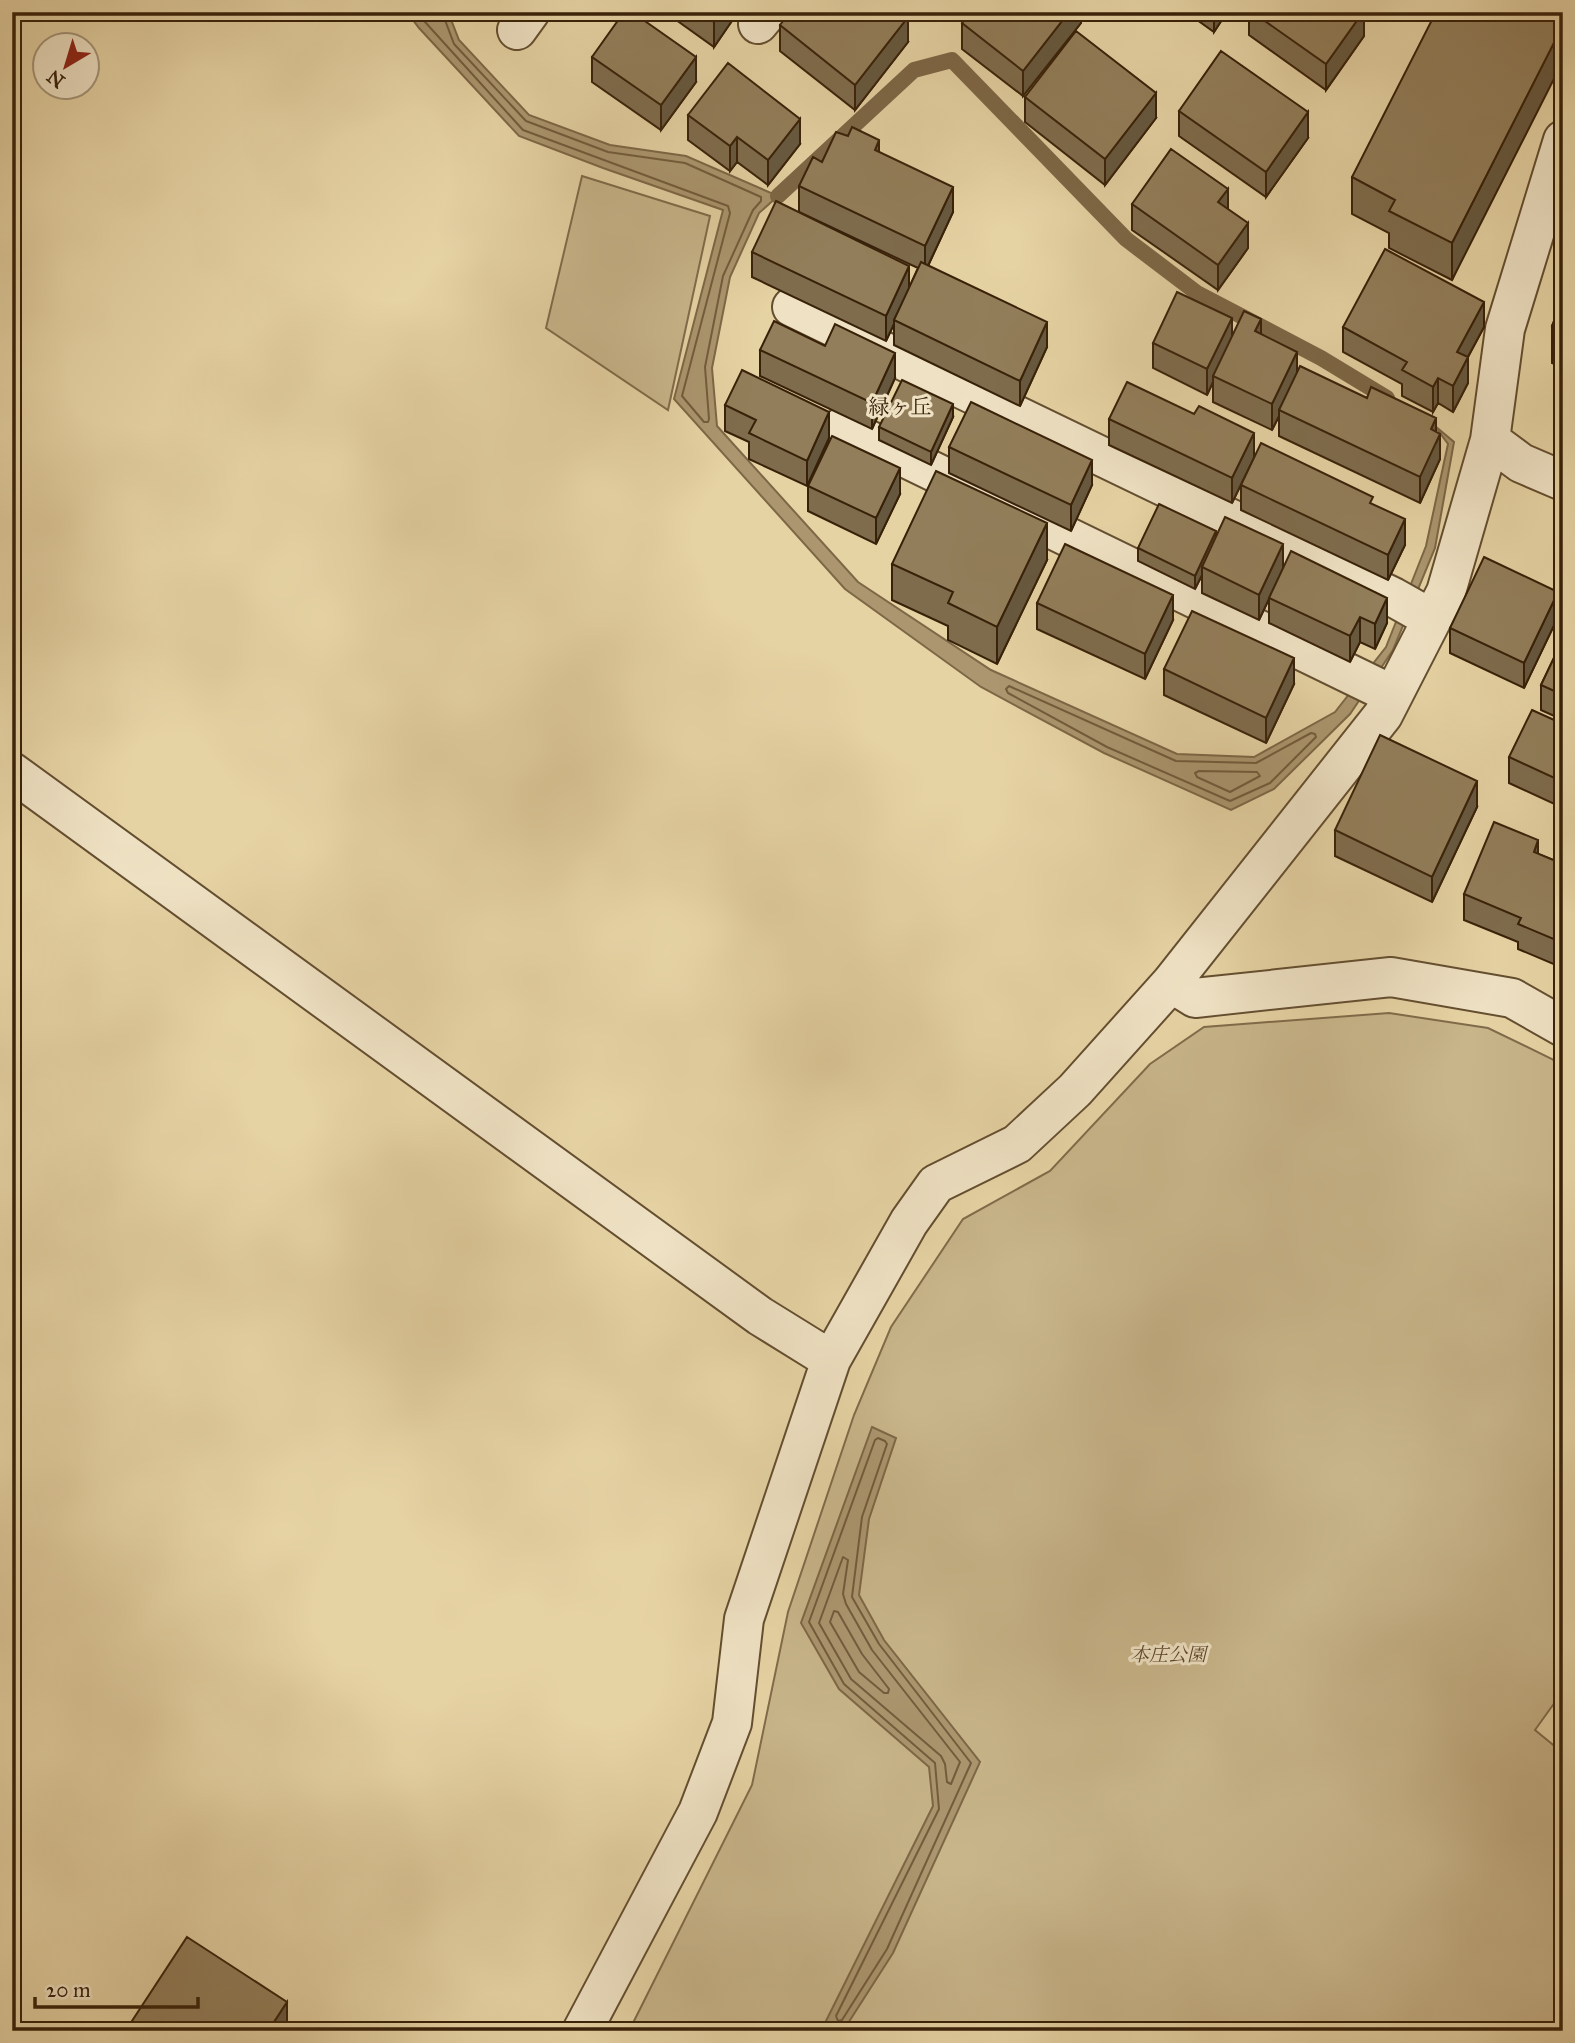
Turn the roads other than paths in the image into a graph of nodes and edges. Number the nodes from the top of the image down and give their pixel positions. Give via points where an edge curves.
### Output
1 (1563, 140) edge
2 (792, 307) dead end
3 (842, 427) dead end
4 (1490, 440) junction
5 (1563, 481) edge
6 (1432, 619) junction
7 (1393, 695) junction
8 (12, 772) edge
9 (1171, 983) junction
10 (1563, 1027) edge
11 (831, 1360) junction
12 (582, 2031) edge

1 - 4 street via 1505,329
2 - 6 street
3 - 7 street
4 - 5 street via 1521,463
4 - 6 street via 1446,592
6 - 7 street
7 - 9 street via 1383,715
8 - 11 street via 760,1315
9 - 10 street via 1195,998 1391,977 1512,998
9 - 11 street via 1074,1090 1017,1144 936,1184 909,1222
11 - 12 street via 744,1619 732,1723 698,1812

